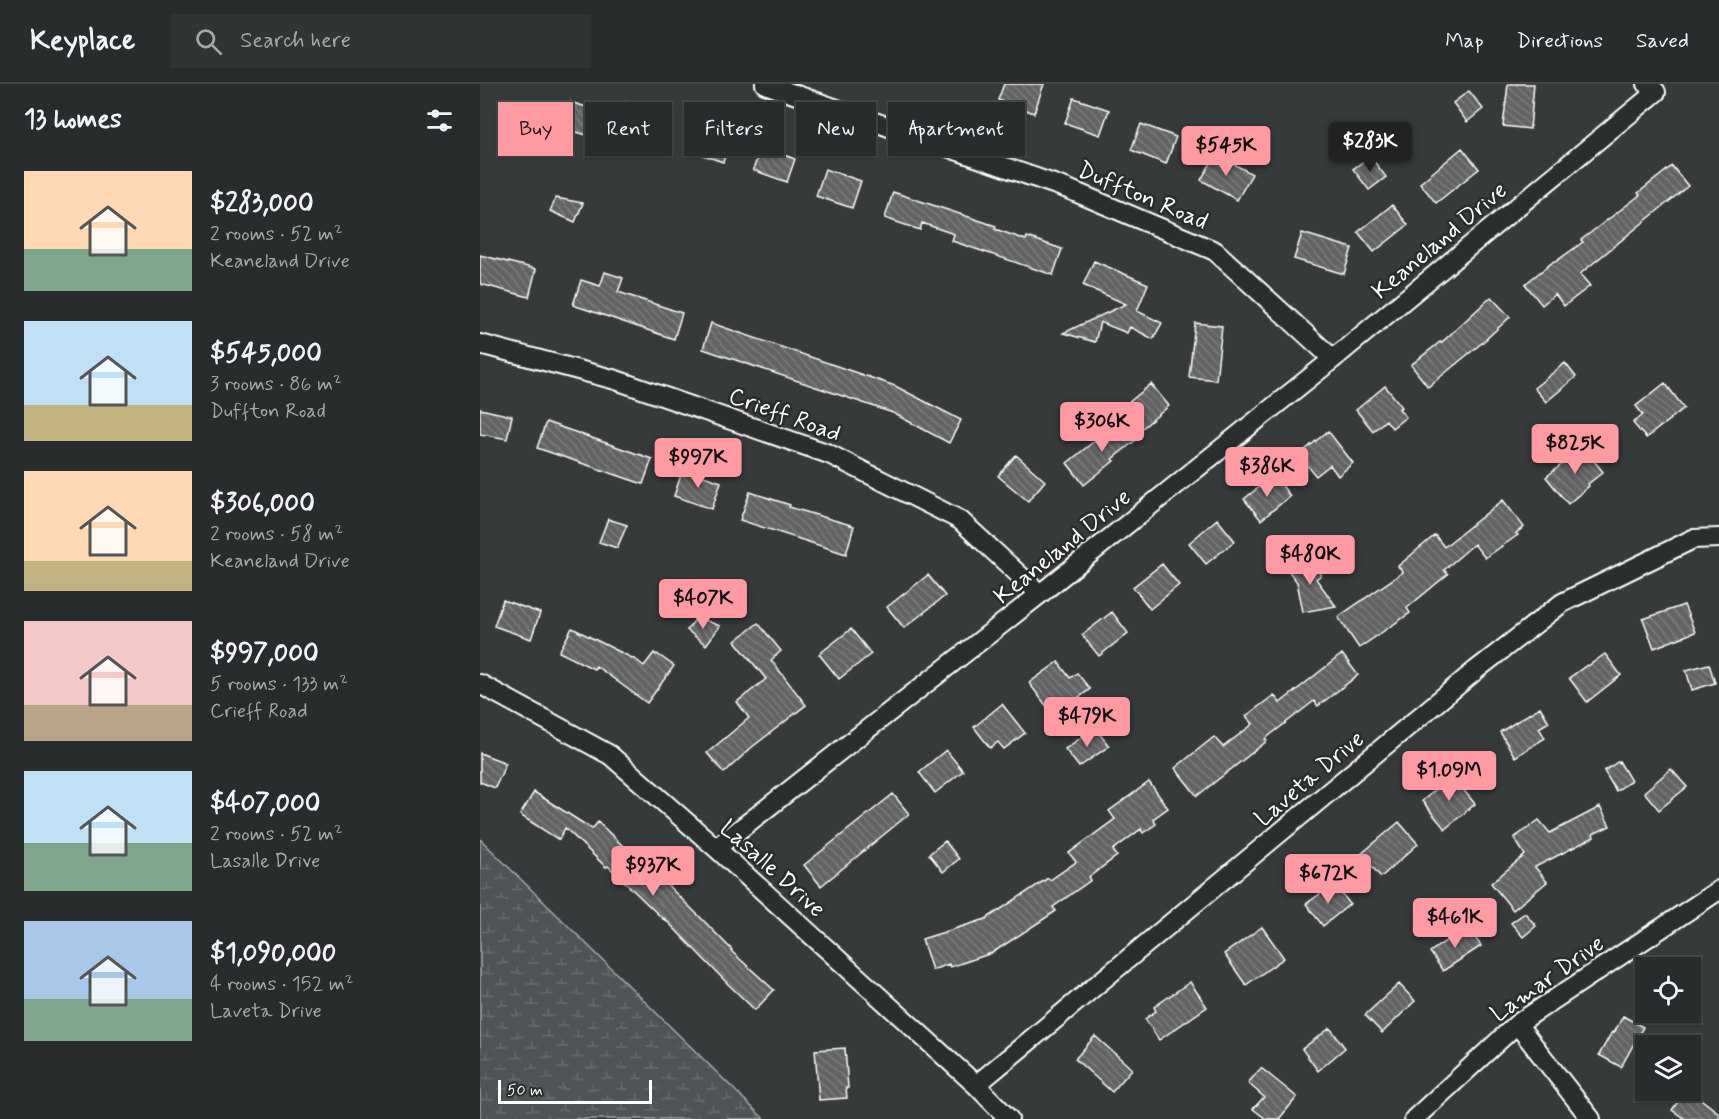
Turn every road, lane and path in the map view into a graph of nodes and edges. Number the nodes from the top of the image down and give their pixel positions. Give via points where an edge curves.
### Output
1 (765, 84) edge
2 (1651, 88) edge
3 (480, 344) edge
4 (1333, 359) junction
5 (1719, 538) edge
6 (1040, 594) junction
7 (480, 684) edge
8 (716, 848) junction
9 (1719, 890) edge
10 (1517, 1024) junction
11 (976, 1085) junction
12 (1009, 1119) edge
13 (1413, 1119) edge
14 (1591, 1119) edge

1 - 4 street, Duffton Road via 1068,189 1215,251
2 - 4 street, Keaneland Drive
3 - 6 street, Crieff Road via 616,380 829,454 960,520
4 - 6 street, Keaneland Drive
5 - 11 street, Laveta Drive via 1693,539 1562,603
6 - 8 street, Keaneland Drive
7 - 8 street, Lasalle Drive via 610,755
8 - 11 street, Lasalle Drive
9 - 10 street, Lamar Drive
10 - 13 street, Lamar Drive
10 - 14 street
11 - 12 street, Lasalle Drive

